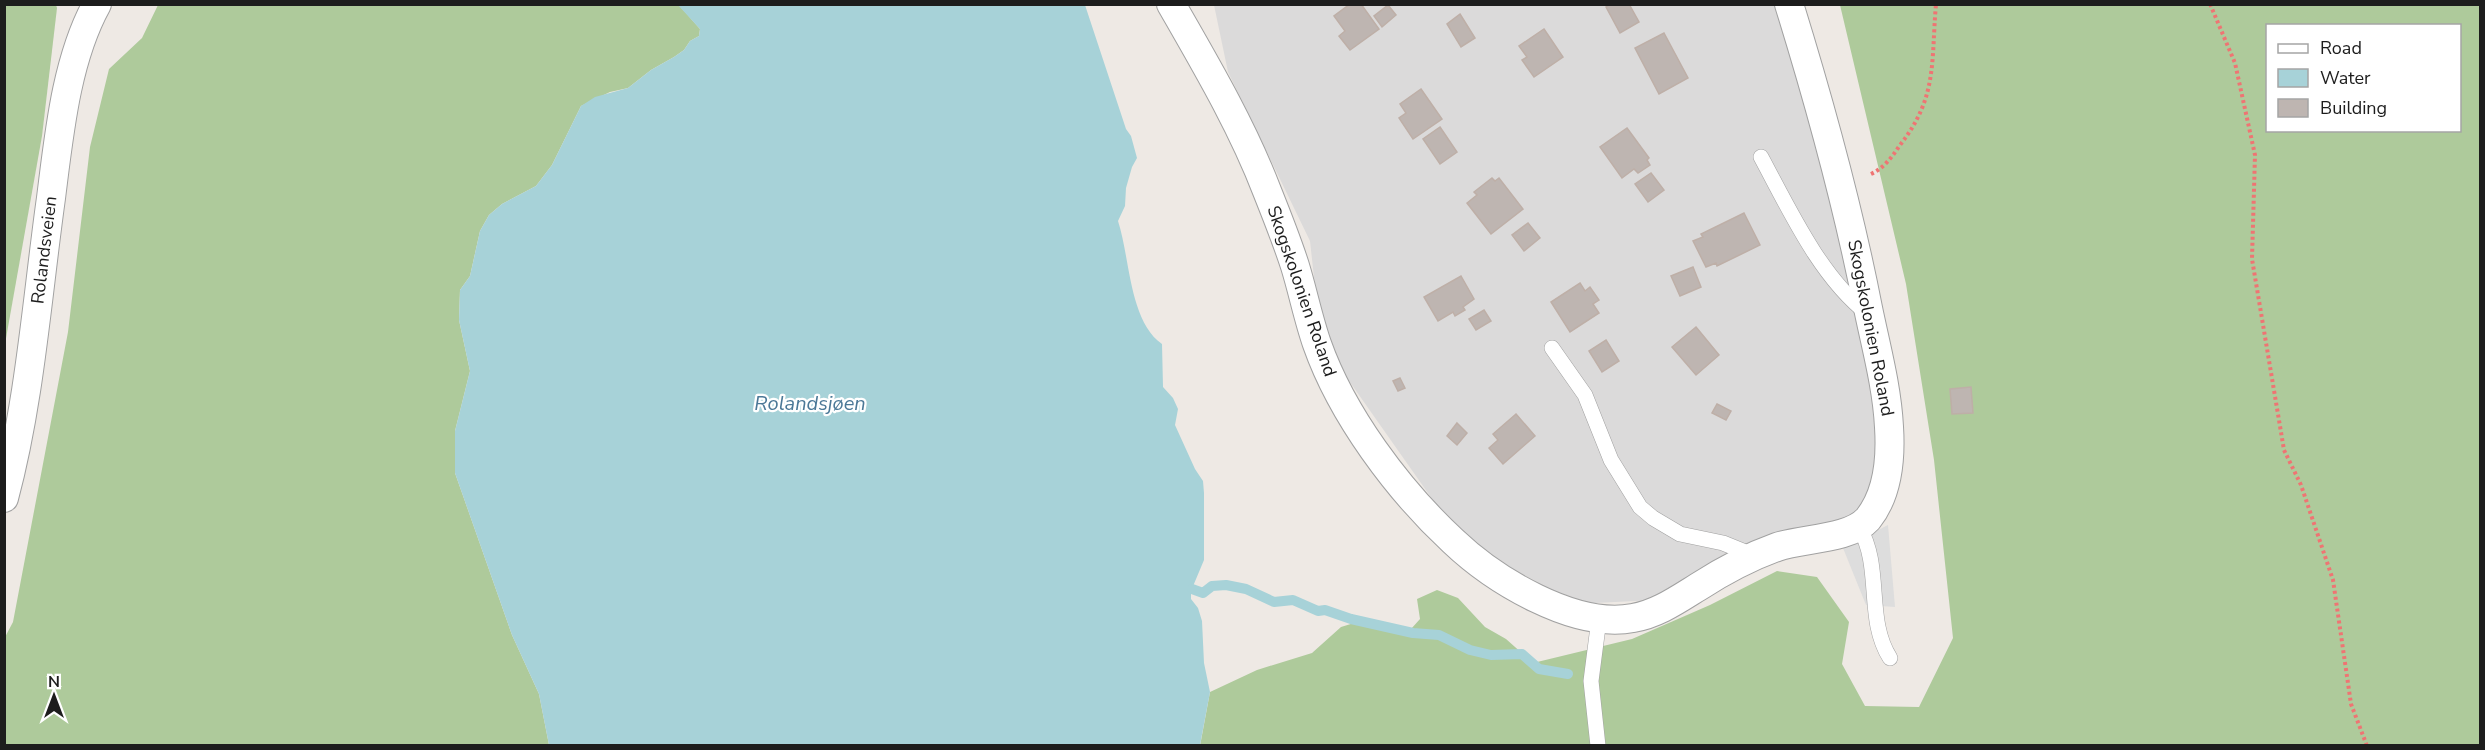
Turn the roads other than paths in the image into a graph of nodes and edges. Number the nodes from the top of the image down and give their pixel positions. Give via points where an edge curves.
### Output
1 (1172, 4) edge
2 (1789, 4) edge
3 (91, 8) edge
4 (1761, 157) dead end
5 (1870, 316) junction
6 (1552, 348) dead end
7 (4, 498) edge
8 (1859, 527) junction
9 (1755, 556) junction
10 (1599, 619) junction
11 (1890, 658) dead end
12 (1598, 746) edge

1 - 10 street, Skogskolonien Roland via 1249,148 1296,269 1318,346 1339,394 1370,443 1428,516 1477,561 1533,596
2 - 5 street, Skogskolonien Roland via 1855,240
3 - 7 street, Rolandsveien via 60,132 21,418
4 - 5 lane via 1836,283
5 - 8 street, Skogskolonien Roland via 1888,405 1889,454 1881,496
6 - 9 lane via 1585,395 1611,460 1641,507 1680,534 1723,543
8 - 9 street, Skogskolonien Roland
8 - 11 lane via 1869,547 1880,639
9 - 10 street, Skogskolonien Roland via 1714,576 1666,607 1632,619
10 - 12 lane via 1591,681

